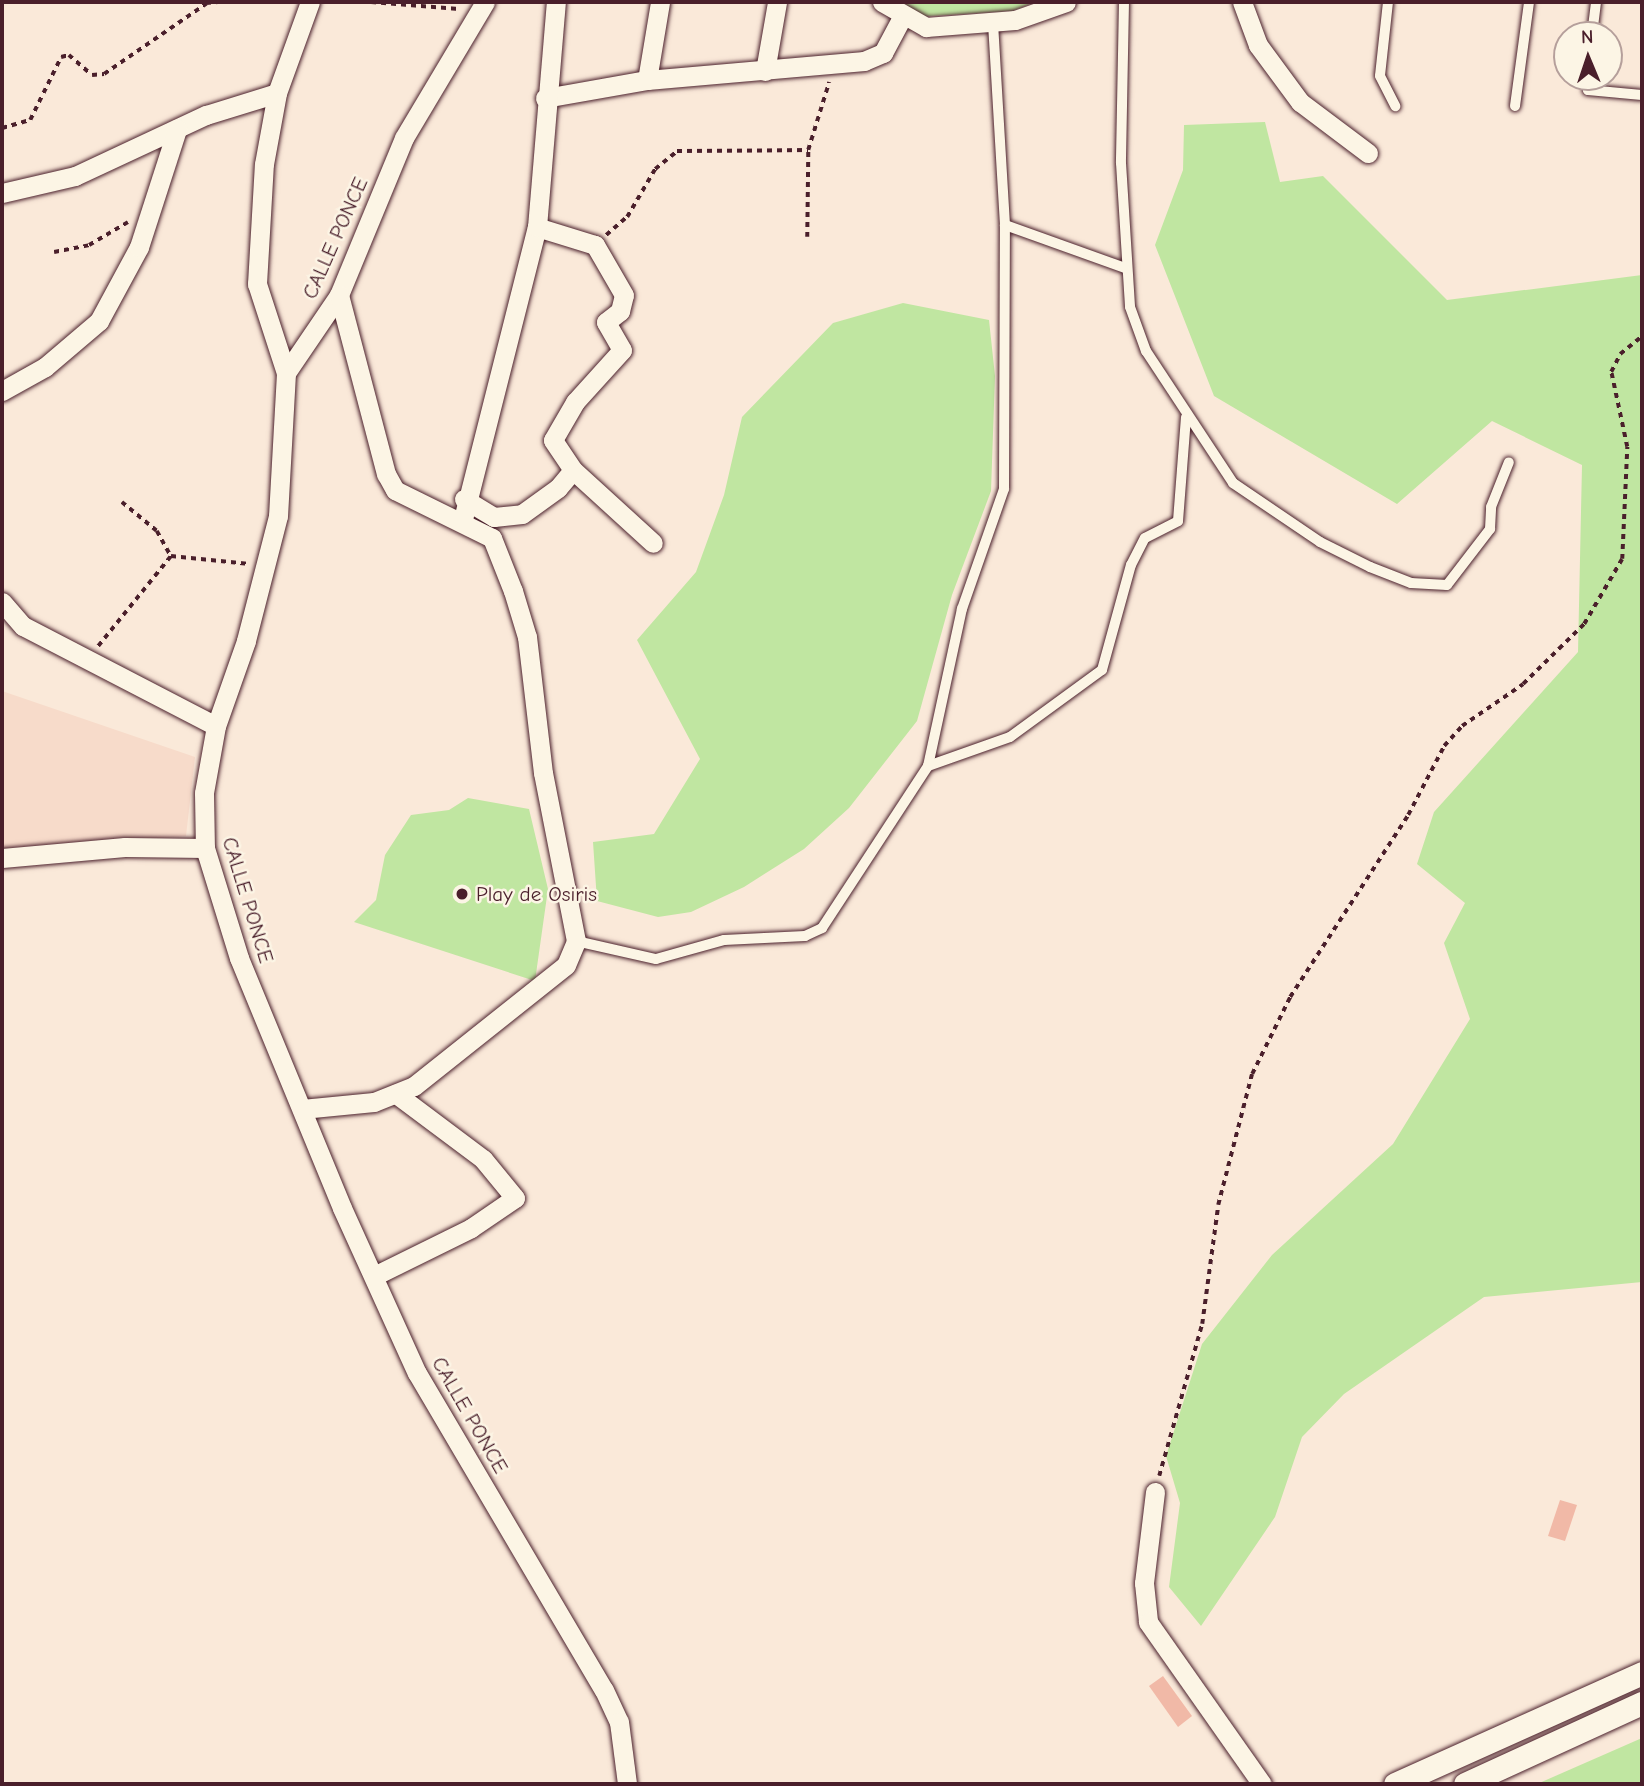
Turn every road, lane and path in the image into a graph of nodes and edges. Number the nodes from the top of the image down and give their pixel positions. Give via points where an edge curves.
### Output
1 (218, 2) edge
2 (310, 2) edge
3 (371, 2) edge
4 (556, 2) edge
5 (660, 2) edge
6 (777, 2) edge
7 (882, 2) edge
8 (1066, 2) edge
9 (1124, 2) edge
10 (1242, 2) edge
11 (1388, 2) edge
12 (1529, 2) edge
13 (1597, 2) edge
14 (482, 7) edge
15 (902, 18) junction
16 (1594, 21) edge
17 (993, 22) junction
18 (834, 66) junction
19 (765, 71) junction
20 (647, 80) junction
21 (1599, 91) edge
22 (277, 93) junction
23 (1642, 95) edge
24 (545, 98) junction
25 (1395, 106) dead end
26 (1515, 106) dead end
27 (2, 128) edge
28 (177, 129) junction
29 (808, 150) junction
30 (1368, 153) dead end
31 (2, 193) edge
32 (153, 205) junction
33 (1006, 225) junction
34 (537, 227) junction
35 (807, 237) dead end
36 (595, 245) junction
37 (54, 252) dead end
38 (1125, 268) junction
39 (339, 295) junction
40 (1642, 336) edge
41 (286, 373) junction
42 (2, 391) edge
43 (1186, 417) junction
44 (1509, 462) dead end
45 (573, 470) junction
46 (464, 499) junction
47 (122, 502) dead end
48 (463, 519) junction
49 (653, 543) dead end
50 (171, 556) junction
51 (266, 563) junction
52 (2, 602) edge
53 (90, 663) junction
54 (216, 726) junction
55 (928, 766) junction
56 (205, 848) junction
57 (2, 858) edge
58 (576, 941) junction
59 (396, 1094) junction
60 (302, 1109) junction
61 (374, 1276) junction
62 (1156, 1492) joint
63 (1642, 1673) edge
64 (1642, 1703) edge
65 (627, 1784) edge
66 (1262, 1784) edge
67 (1395, 1784) edge
68 (1465, 1784) edge

1 - 27 path via 203,4 157,43 104,74 92,75 69,55 61,57 30,120
2 - 22 street
3 - 14 path
4 - 24 street
5 - 20 street
6 - 19 street
7 - 15 street
8 - 17 street via 1038,15
9 - 38 lane
10 - 30 street via 1258,45 1300,102
11 - 25 lane via 1380,76
12 - 26 lane
13 - 16 lane
14 - 39 street, CALLE PONCE via 404,138
15 - 17 street via 926,27
15 - 18 street via 883,53
17 - 33 lane
18 - 19 street
18 - 29 path
19 - 20 street
20 - 24 street
21 - 23 lane
22 - 28 street
22 - 41 street via 264,164 257,284
24 - 34 street
28 - 31 street via 75,176
28 - 32 street
29 - 35 path
29 - 36 path via 677,152 655,169 626,217
32 - 37 path via 106,238
32 - 42 street via 125,279 99,321 45,367
33 - 38 lane
33 - 55 lane via 1004,489 962,609
34 - 36 street
34 - 46 street via 512,344
36 - 45 street via 624,295 620,311 606,322 622,350 575,402 553,440
38 - 43 lane via 1130,307 1146,351
39 - 41 street, CALLE PONCE
39 - 48 street via 386,474 395,490
40 - 62 path via 1620,354 1611,372 1627,447 1622,559 1584,624 1523,684 1462,726 1444,746 1408,815 1290,997 1252,1074 1218,1205 1202,1324
41 - 51 street, CALLE PONCE via 278,516
43 - 44 lane via 1233,483 1273,513 1411,583 1447,585 1490,529 1491,507
43 - 55 lane via 1178,521 1145,538 1131,565 1101,670 1010,737
45 - 46 street via 522,514 494,517
45 - 49 street
46 - 48 street
47 - 50 path via 157,531
48 - 58 street via 492,538 527,637 543,773
50 - 51 path via 224,565
50 - 53 path via 134,607 107,628
51 - 54 street, CALLE PONCE
52 - 53 street via 23,626
53 - 54 street
54 - 56 street, CALLE PONCE via 204,793
55 - 58 lane via 822,928 805,936 724,940 656,959
56 - 57 street
56 - 60 street, CALLE PONCE via 239,958
58 - 59 street via 566,965 450,1061
59 - 60 street
59 - 61 street via 482,1159 514,1198 471,1228
60 - 61 street, CALLE PONCE
61 - 65 street, CALLE PONCE via 417,1373 604,1690 619,1722
62 - 66 street via 1144,1583 1148,1622
63 - 67 street
64 - 68 street

